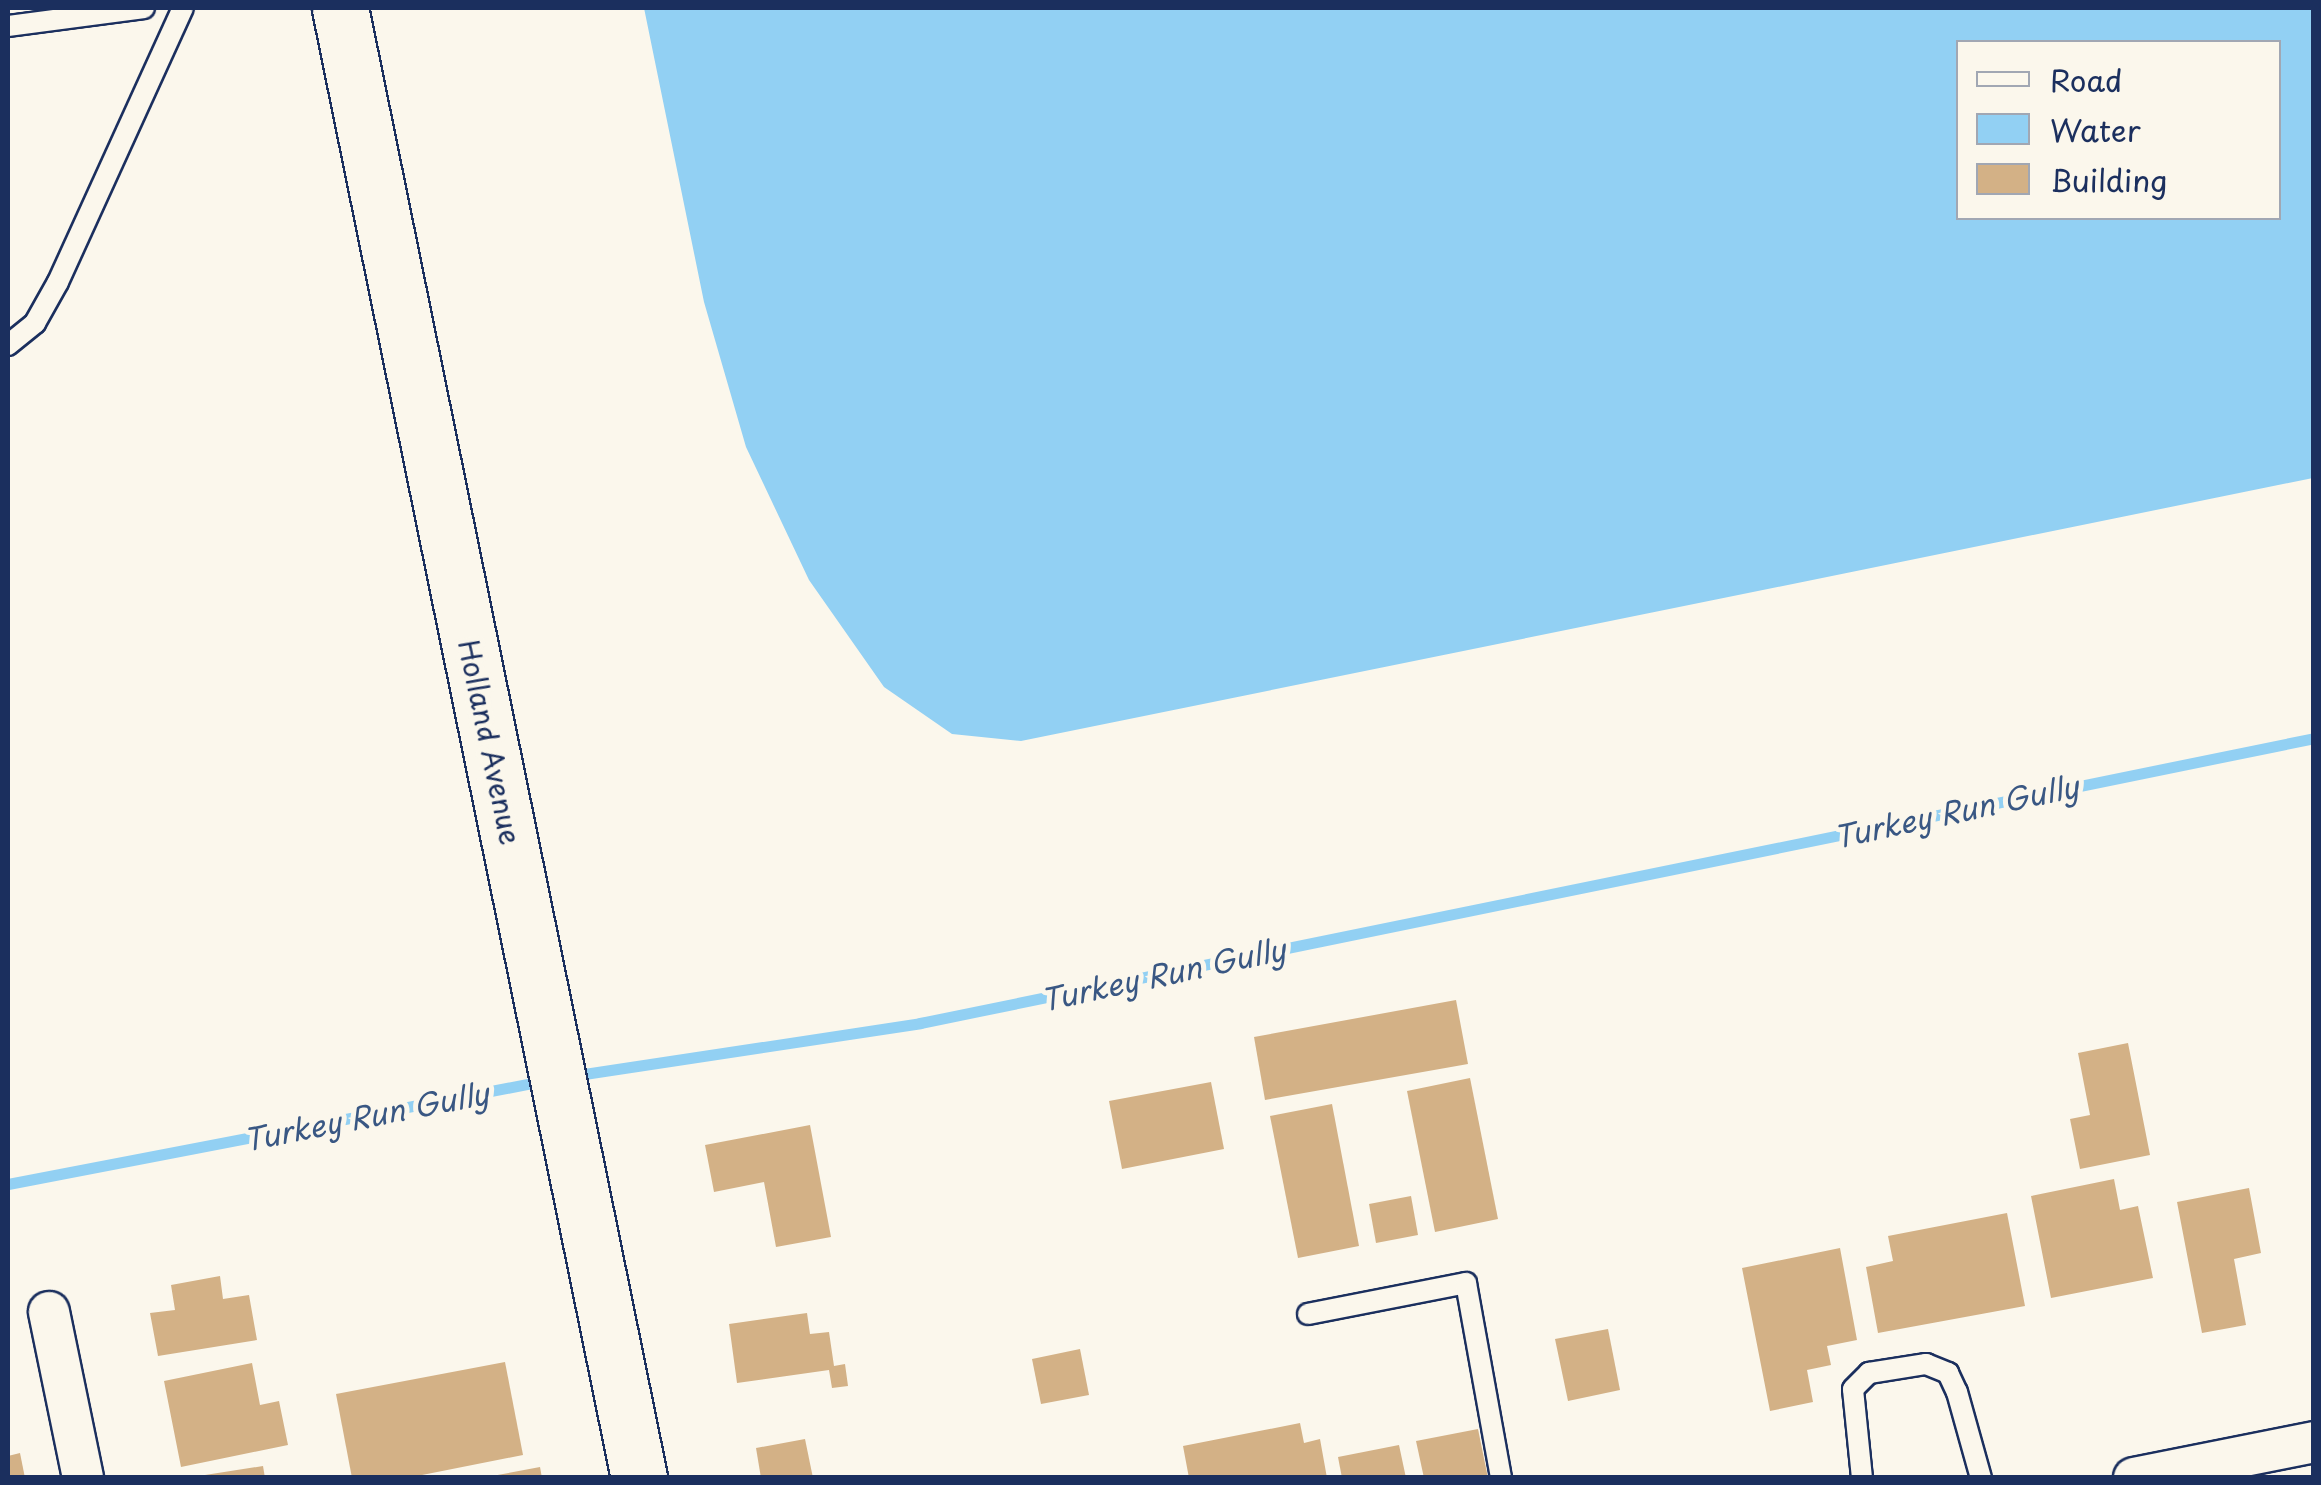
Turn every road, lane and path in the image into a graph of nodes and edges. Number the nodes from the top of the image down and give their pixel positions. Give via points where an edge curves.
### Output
1 (144, 8) edge
2 (183, 8) edge
3 (340, 8) edge
4 (8, 26) edge
5 (8, 345) edge
6 (50, 1312) dead end
7 (1308, 1314) dead end
8 (2314, 1442) edge
9 (82, 1478) edge
10 (640, 1478) edge
11 (1501, 1478) edge
12 (1862, 1478) edge
13 (1982, 1478) edge
14 (2134, 1478) edge

1 - 4 lane
2 - 5 lane via 58,282 35,324
3 - 10 main road, Holland Avenue
6 - 9 street
7 - 11 lane via 1466,1283
8 - 14 street
12 - 13 lane via 1854,1389 1870,1373 1926,1364 1948,1373

